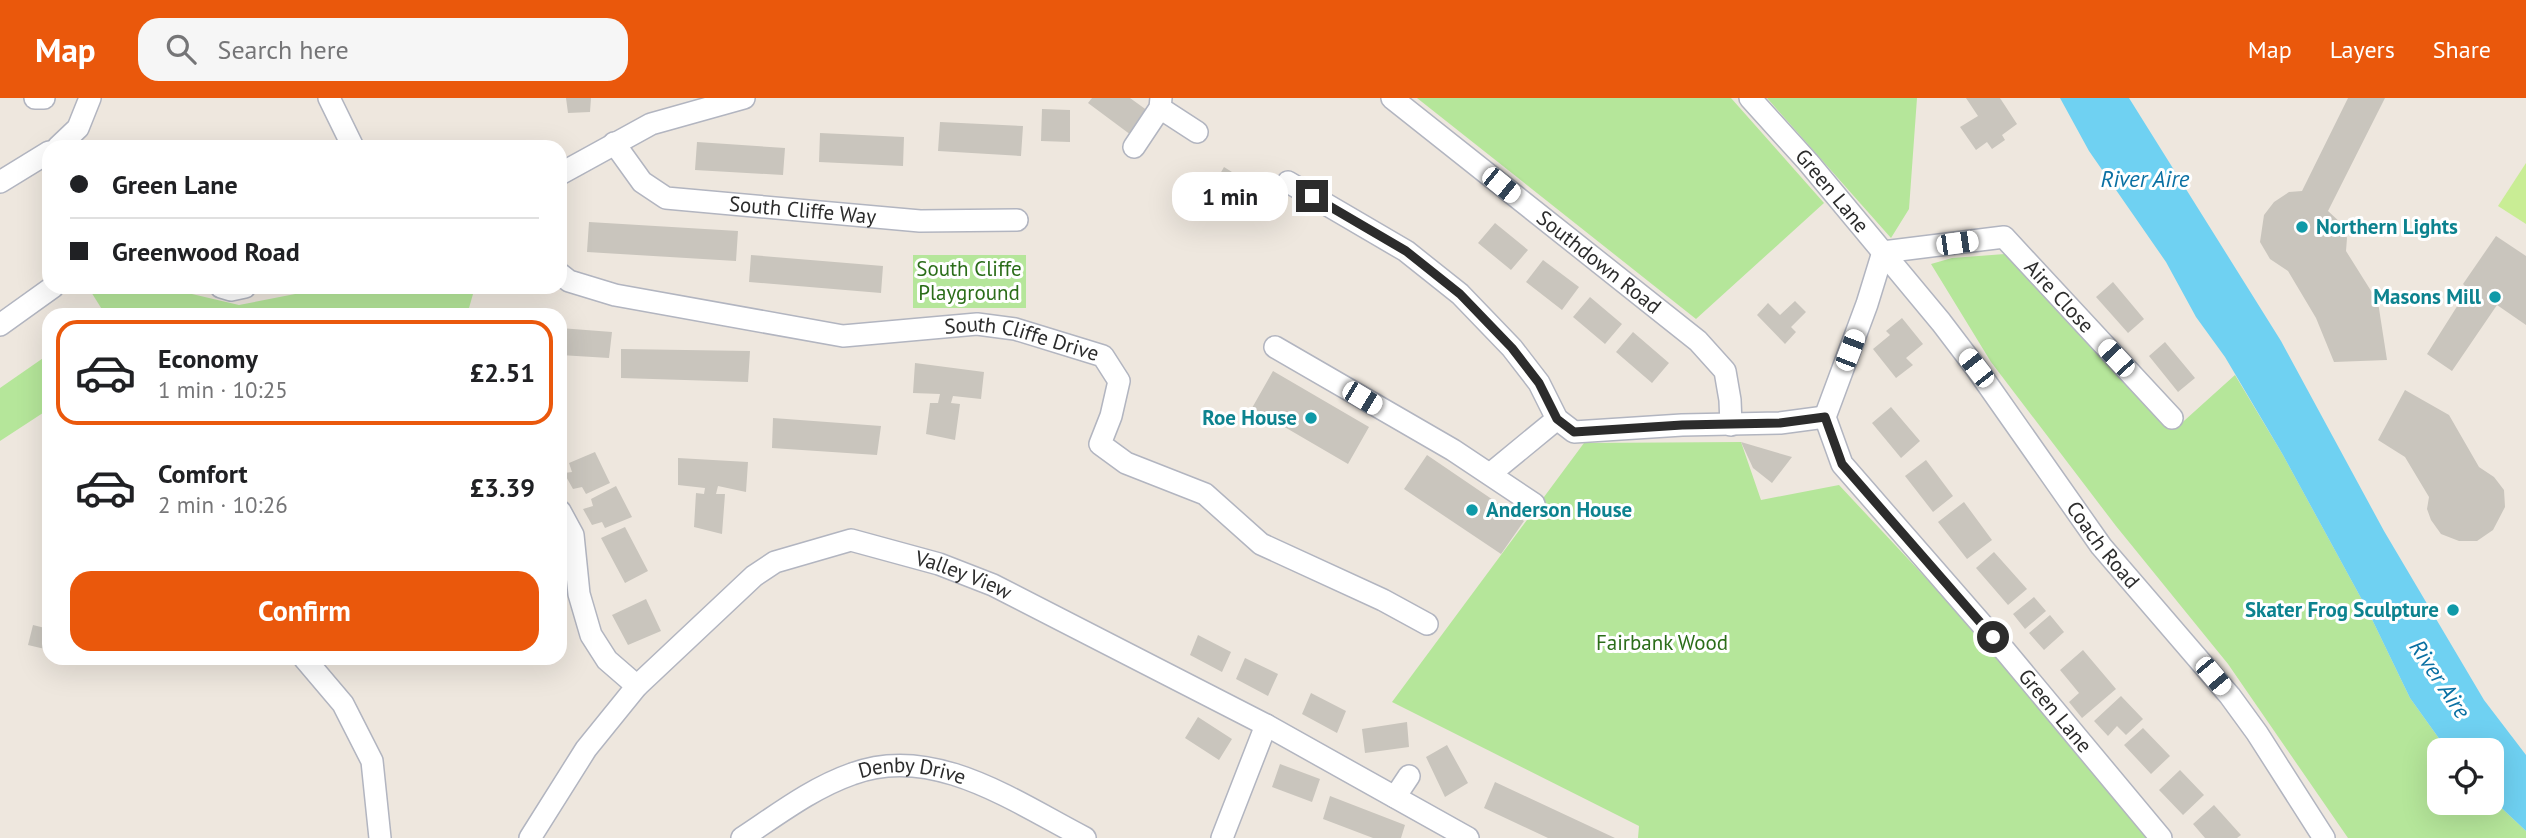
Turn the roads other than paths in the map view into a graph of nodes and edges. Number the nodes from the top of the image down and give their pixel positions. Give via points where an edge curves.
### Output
1 (35, 98) edge
2 (44, 98) edge
3 (90, 98) edge
4 (330, 98) edge
5 (744, 98) edge
6 (1392, 98) edge
7 (1750, 98) edge
8 (1160, 103) edge
9 (1197, 132) dead end
10 (65, 140) edge
11 (350, 140) edge
12 (614, 143) junction
13 (1134, 147) dead end
14 (42, 156) edge
15 (567, 170) edge
16 (0, 182) edge
17 (1288, 182) dead end
18 (1017, 220) dead end
19 (1883, 252) junction
20 (567, 279) edge
21 (43, 294) edge
22 (0, 325) edge
23 (1275, 347) dead end
24 (1825, 417) junction
25 (2172, 418) dead end
26 (1557, 419) junction
27 (1731, 425) junction
28 (1490, 474) junction
29 (1534, 504) dead end
30 (567, 524) edge
31 (1427, 624) dead end
32 (309, 665) edge
33 (637, 687) junction
34 (1266, 725) junction
35 (1409, 776) dead end
36 (1395, 797) junction
37 (380, 838) edge
38 (530, 838) edge
39 (742, 838) edge
40 (1085, 838) edge
41 (1222, 838) edge
42 (1468, 838) edge
43 (2161, 838) edge
44 (2324, 838) edge

1 - 2 street
3 - 10 street via 78,128
4 - 11 street
5 - 12 street via 651,124
6 - 27 street, Southdown Road via 1698,341 1725,371
7 - 19 street, Green Lane
8 - 9 street
8 - 13 street
12 - 15 street
12 - 18 street, South Cliffe Way via 642,181 666,198 920,221
14 - 16 street
17 - 26 street via 1406,251 1460,294 1512,348 1539,383
19 - 24 street, Green Lane
19 - 25 street, Aire Close via 2004,237
19 - 44 street, Coach Road via 1976,368 2101,546 2230,696
20 - 31 street, South Cliffe Drive via 615,296 843,336 977,324 1041,335 1103,356 1119,382 1100,444 1126,463 1205,494 1261,544
21 - 22 street
23 - 28 street
24 - 27 street
24 - 43 street, Green Lane via 1842,464
26 - 27 street via 1574,432
26 - 28 street
28 - 29 street
30 - 33 street via 573,535 579,594 591,635 607,660
32 - 37 street via 343,704 372,761
33 - 34 street, Valley View via 754,576 775,562 851,540 993,584
33 - 38 street, Valley View via 586,749
34 - 36 street, Valley View
34 - 41 street
35 - 36 street
36 - 42 street, Valley View
39 - 40 street, Denby Drive via 815,791 853,773 885,765 921,766 962,775

